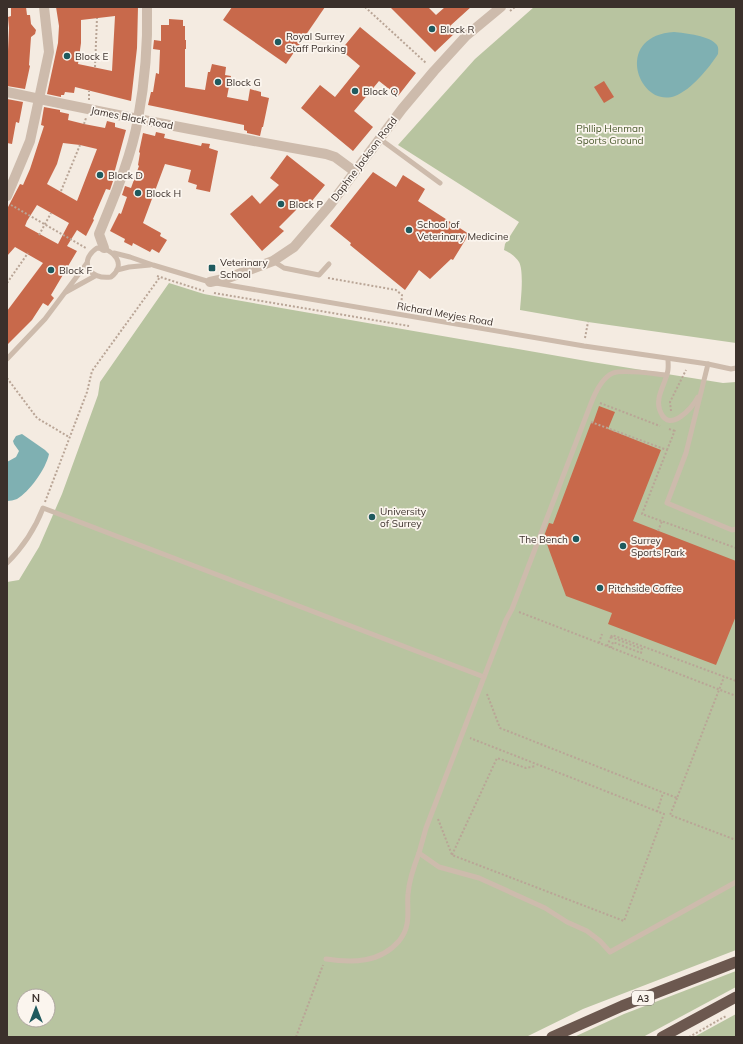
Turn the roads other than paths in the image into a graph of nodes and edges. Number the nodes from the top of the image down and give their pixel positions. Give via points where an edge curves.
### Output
1 (44, 7) edge
2 (147, 7) edge
3 (501, 7) edge
4 (7, 92) edge
5 (38, 99) junction
6 (138, 120) junction
7 (380, 139) junction
8 (354, 171) junction
9 (440, 183) dead end
10 (7, 196) edge
11 (104, 248) junction
12 (114, 253) junction
13 (273, 261) junction
14 (87, 263) junction
15 (329, 264) dead end
16 (153, 265) junction
17 (117, 270) junction
18 (95, 276) junction
19 (208, 287) junction
20 (65, 292) junction
21 (7, 359) edge
22 (668, 359) junction
23 (708, 364) junction
24 (736, 368) edge
25 (667, 375) junction
26 (702, 388) junction
27 (736, 529) edge
28 (7, 563) edge
29 (484, 677) junction
30 (419, 853) junction
31 (736, 882) edge
32 (326, 959) road end
33 (736, 962) edge
34 (736, 997) edge
35 (552, 1037) edge
36 (662, 1037) edge

1 - 5 street via 49,52
2 - 6 street via 148,45
3 - 7 street, Daphne Jackson Road via 466,36 402,109
4 - 5 street, James Black Road
5 - 6 street, James Black Road
5 - 10 street via 30,141
6 - 8 street, James Black Road via 326,154 335,157
6 - 11 street via 118,187 99,234
7 - 8 street, Daphne Jackson Road
7 - 9 lane
8 - 13 street, Daphne Jackson Road via 330,205 294,247
11 - 12 lane
11 - 14 lane via 92,251
12 - 16 lane, Richard Meyjes Road
12 - 17 lane
13 - 15 lane via 284,268 319,275
13 - 19 street, Daphne Jackson Road
14 - 18 lane
14 - 20 lane
16 - 17 lane, Richard Meyjes Road
16 - 19 lane, Richard Meyjes Road
17 - 18 lane via 111,277
18 - 20 lane
19 - 22 lane, Richard Meyjes Road
20 - 21 lane via 45,319
22 - 23 lane, Richard Meyjes Road
22 - 25 lane
23 - 24 lane, Richard Meyjes Road
23 - 26 lane
25 - 26 lane via 658,398 658,407 664,418 679,418 696,401
25 - 29 lane via 627,372 613,374 598,388
26 - 27 lane via 686,453 667,503 732,530
28 - 29 lane via 28,538 43,508
29 - 30 lane via 426,828
30 - 31 lane via 439,867 479,878 545,908 587,931 610,952
30 - 32 lane via 410,877 407,924 403,936 392,949 367,960 351,962
33 - 35 highway, A3 via 622,1006
34 - 36 highway

